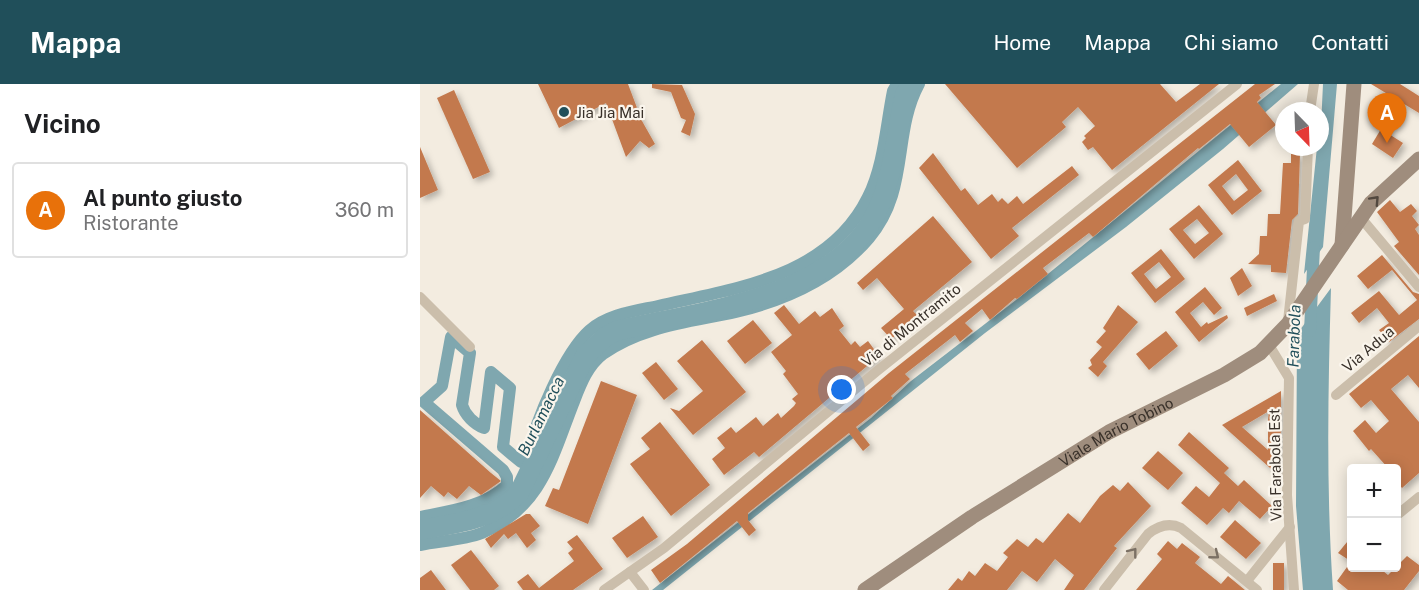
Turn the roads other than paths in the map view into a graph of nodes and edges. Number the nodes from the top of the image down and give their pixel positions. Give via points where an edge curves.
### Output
1 (1237, 84) edge
2 (1314, 84) edge
3 (1353, 84) edge
4 (1311, 102) edge
5 (1308, 156) edge
6 (1419, 159) edge
7 (1361, 218) junction
8 (1342, 248) junction
9 (1419, 287) edge
10 (420, 297) edge
11 (1288, 324) junction
12 (1419, 326) edge
13 (1269, 345) junction
14 (470, 347) dead end
15 (1336, 395) dead end
16 (1419, 497) edge
17 (1401, 512) edge
18 (1290, 527) junction
19 (630, 572) junction
20 (1247, 581) junction
21 (641, 586) edge
22 (604, 590) edge
23 (865, 590) edge
24 (1104, 590) edge
25 (1257, 590) edge
26 (1294, 590) edge

1 - 19 street, Via di Montramito
2 - 4 street
3 - 8 main road
5 - 11 street via 1305,219 1299,221
7 -> 6 main road, Viale Mario Tobino via 1376,198
7 - 8 main road, Viale Mario Tobino
7 - 9 street
8 - 11 main road, Viale Mario Tobino
10 - 14 street
11 - 13 main road, Viale Mario Tobino
12 - 15 street, Via Adua
13 - 18 street, Via Farabola Est via 1289,378
13 - 23 main road, Viale Mario Tobino via 1236,368 1109,432 972,517
16 - 17 street
18 - 20 street
18 - 26 street, Via Farabola Est
19 - 21 street
19 - 22 street, Via di Montramito
24 -> 20 street via 1148,534 1170,524 1181,528
20 - 25 street

